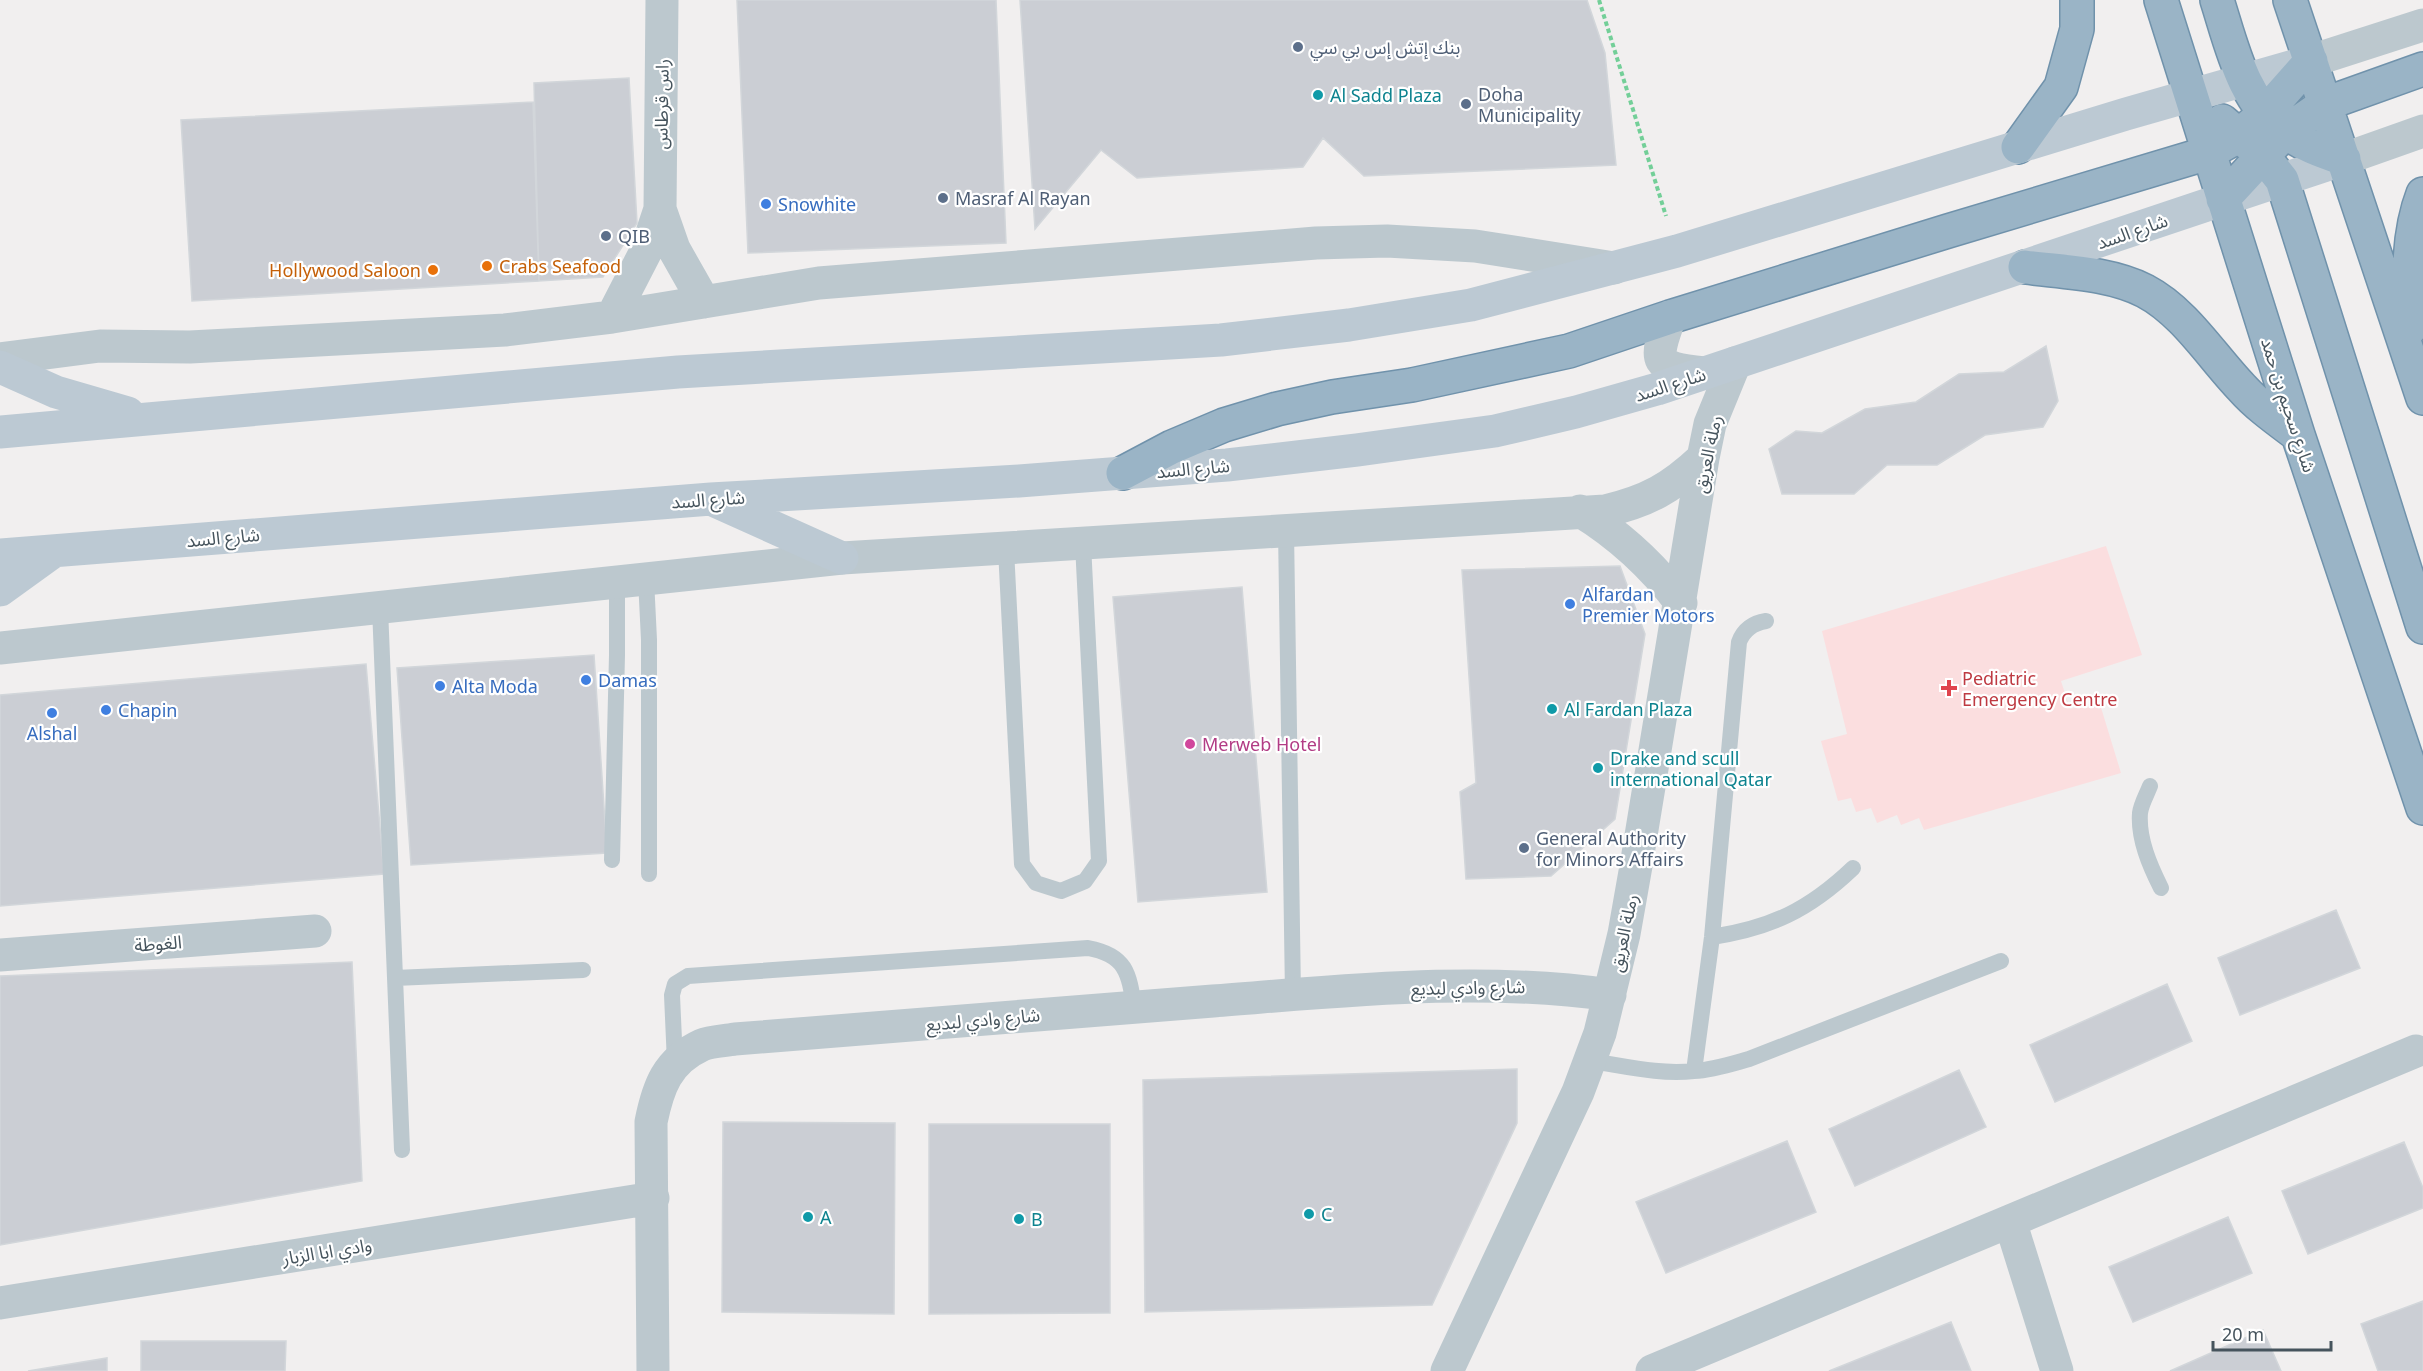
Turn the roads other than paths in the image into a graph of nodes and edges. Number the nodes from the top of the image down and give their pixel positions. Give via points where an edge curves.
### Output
1 (662, 0) edge
2 (2077, 0) edge
3 (2161, 0) edge
4 (2217, 0) edge
5 (2290, 0) edge
6 (2423, 25) edge
7 (2311, 60) junction
8 (2423, 69) edge
9 (2243, 80) junction
10 (2190, 95) junction
11 (2325, 104) junction
12 (2275, 122) junction
13 (2423, 131) edge
14 (2018, 147) junction
15 (2208, 153) junction
16 (2262, 157) junction
17 (2344, 159) junction
18 (2423, 194) edge
19 (2223, 199) junction
20 (660, 209) junction
21 (2025, 267) junction
22 (1614, 268) junction
23 (704, 302) junction
24 (612, 317) junction
25 (1670, 317) junction
26 (0, 359) edge
27 (2410, 360) junction
28 (1735, 363) junction
29 (0, 367) edge
30 (1704, 373) junction
31 (2423, 398) edge
32 (147, 418) junction
33 (0, 432) edge
34 (2298, 435) junction
35 (1703, 458) junction
36 (1123, 473) junction
37 (711, 499) junction
38 (1581, 511) junction
39 (1286, 530) junction
40 (1083, 544) junction
41 (1006, 549) junction
42 (54, 550) junction
43 (0, 555) edge
44 (842, 558) junction
45 (632, 580) junction
46 (0, 590) edge
47 (1681, 603) junction
48 (380, 608) junction
49 (1766, 621) dead end
50 (2423, 627) edge
51 (0, 648) edge
52 (2150, 786) dead end
53 (2423, 808) edge
54 (612, 860) dead end
55 (1853, 868) dead end
56 (650, 874) dead end
57 (2161, 888) dead end
58 (315, 931) dead end
59 (1712, 937) junction
60 (0, 955) edge
61 (2001, 961) dead end
62 (583, 970) dead end
63 (395, 978) junction
64 (1293, 995) junction
65 (1610, 995) junction
66 (1134, 1007) junction
67 (2416, 1051) dead end
68 (1591, 1061) junction
69 (675, 1063) junction
70 (1694, 1071) junction
71 (402, 1150) dead end
72 (653, 1198) junction
73 (2010, 1221) junction
74 (0, 1303) edge
75 (653, 1371) edge
76 (1448, 1371) edge
77 (1652, 1371) edge
78 (2057, 1371) edge

1 - 20 street, راس قرطاس
2 - 14 highway via 2077,29 2061,87
3 - 10 highway, شارع سحيم بن حمد
4 - 9 highway
5 - 7 highway
6 - 7 street
7 - 9 main road
7 - 11 highway
7 - 12 highway
8 - 11 highway
9 - 10 main road
9 - 12 highway
10 - 14 main road
10 - 15 highway, شارع سحيم بن حمد
10 - 16 highway
11 - 12 highway
11 - 17 highway
12 - 16 highway
12 - 17 highway via 2311,147
13 - 17 street
14 - 22 main road
15 - 16 highway
15 - 19 highway, شارع سحيم بن حمد
15 - 25 highway
16 - 17 main road
16 - 19 highway
16 - 50 highway
17 - 27 highway
18 - 27 highway via 2411,260
19 - 21 main road, شارع السد
19 - 34 highway, شارع سحيم بن حمد
20 - 23 street, راس قرطاس via 678,258
20 - 24 street, راس قرطاس via 646,250
21 - 28 main road, شارع السد
21 - 34 highway via 2094,276 2146,292 2186,324 2263,408
22 - 23 street via 1475,246 1388,241 1316,243 819,283
22 - 32 main road via 1471,305 1221,340 678,372
23 - 24 street
24 - 26 street via 440,336 190,347 100,345
25 - 30 street via 1659,357 1676,370
25 - 36 highway via 1524,362 1277,409 1224,425
27 - 31 highway
28 - 30 main road, شارع السد
28 - 35 street, رملة العريق via 1710,424
29 - 32 main road via 56,392
30 - 36 main road, شارع السد via 1622,399 1495,431 1227,465
32 - 33 main road
34 - 53 highway, شارع سحيم بن حمد
35 - 38 street via 1680,480 1653,497 1605,511
35 - 47 street, رملة العريق
36 - 37 main road, شارع السد
37 - 42 main road, شارع السد
37 - 44 main road
38 - 39 street
38 - 47 street via 1636,551
39 - 40 street
39 - 64 lane
40 - 41 street
40 - 41 lane via 1099,861 1086,881 1061,891 1036,883 1022,864
41 - 44 street
42 - 43 main road, شارع السد
42 - 46 main road
44 - 45 street
45 - 48 street
45 - 54 lane via 617,655
45 - 56 lane via 649,640
47 - 65 street, رملة العريق
48 - 51 street
48 - 63 lane
49 - 59 lane via 1749,627 1739,642
52 - 57 lane via 2140,812 2141,830
55 - 59 lane via 1803,909 1743,933
58 - 60 street, الغوطة
59 - 70 lane
61 - 70 lane via 1749,1059
62 - 63 lane
63 - 71 lane
64 - 65 street, شارع وادي لبديع via 1507,985
64 - 66 street, شارع وادي لبديع
65 - 68 street, رملة العريق
66 - 69 street, شارع وادي لبديع via 735,1039 702,1045
66 - 69 lane via 1129,976 1119,961 1106,951 1088,948 688,976 675,984 672,995
67 - 73 street
68 - 70 lane
68 - 76 street, رملة العريق
69 - 72 street, شارع وادي لبديع via 657,1090 651,1122
72 - 74 street, وادي ابا الزبار
72 - 75 street, شارع وادي لبديع
73 - 77 street
73 - 78 street

